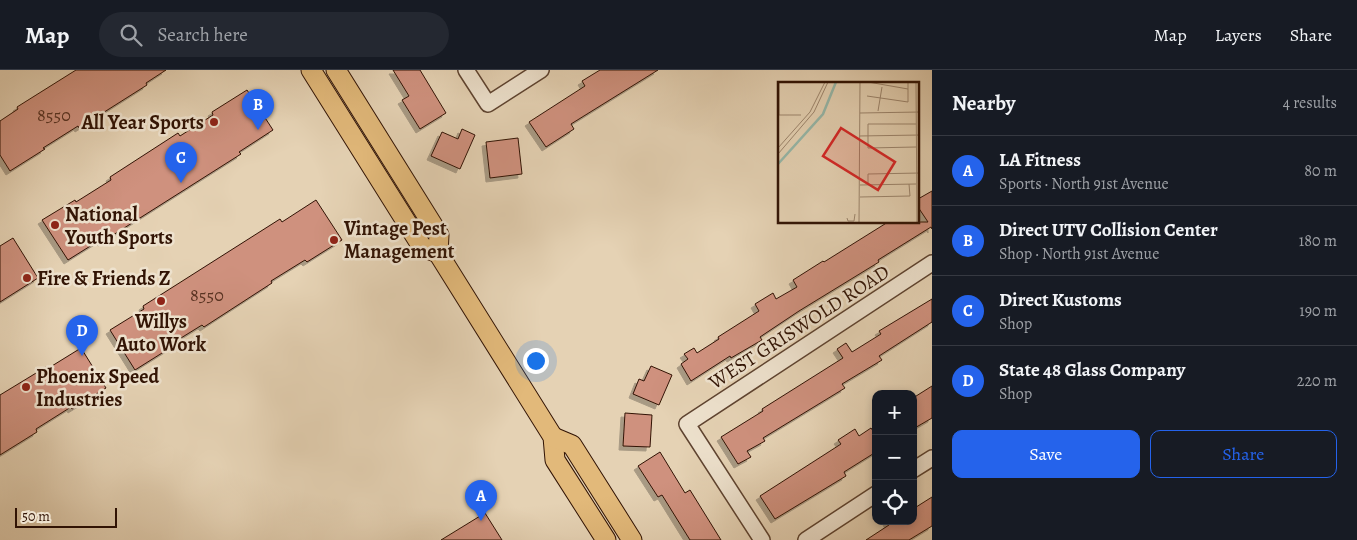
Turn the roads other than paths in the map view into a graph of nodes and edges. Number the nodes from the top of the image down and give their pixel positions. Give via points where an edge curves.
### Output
1 (311, 70) edge
2 (336, 70) edge
3 (466, 70) edge
4 (541, 70) edge
5 (438, 252) junction
6 (932, 263) edge
7 (553, 436) junction
8 (932, 458) edge
9 (917, 467) edge
10 (872, 497) edge
11 (606, 540) edge
12 (632, 540) edge
13 (762, 540) edge
14 (806, 540) edge

1 - 5 main road via 422,247
2 - 5 main road via 439,235
3 - 4 street via 488,104
5 - 7 main road
6 - 13 street, WEST GRISWOLD ROAD via 687,424
7 - 11 main road via 555,460
7 - 12 main road via 572,446
8 - 9 street
10 - 14 street

